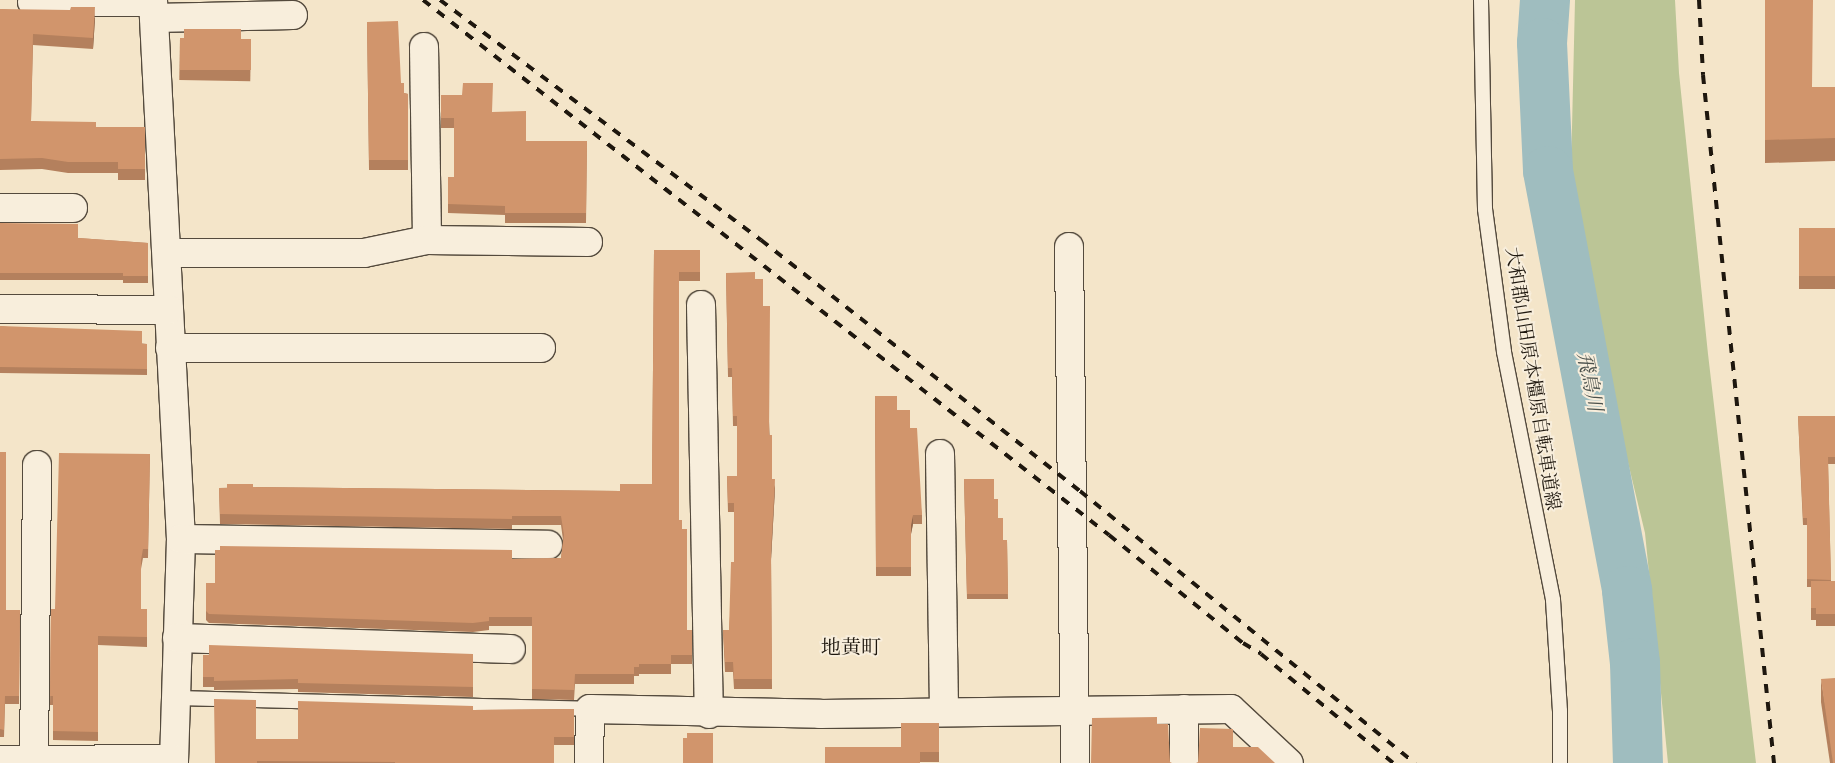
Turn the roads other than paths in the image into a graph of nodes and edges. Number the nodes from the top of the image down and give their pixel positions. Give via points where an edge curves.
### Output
1 (1481, 0) edge
2 (32, 2) dead end
3 (153, 7) edge
4 (293, 15) dead end
5 (424, 47) dead end
6 (0, 208) edge
7 (73, 208) dead end
8 (427, 240) junction
9 (588, 242) dead end
10 (1069, 247) dead end
11 (167, 252) junction
12 (701, 305) dead end
13 (0, 309) edge
14 (169, 310) junction
15 (170, 348) junction
16 (541, 348) dead end
17 (940, 454) dead end
18 (37, 465) dead end
19 (181, 538) junction
20 (548, 545) dead end
21 (177, 638) junction
22 (511, 649) dead end
23 (176, 698) junction
24 (590, 709) junction
25 (1184, 709) junction
26 (1075, 710) junction
27 (944, 712) junction
28 (709, 714) junction
29 (0, 760) edge
30 (34, 760) junction
31 (174, 761) edge
32 (588, 763) edge
33 (1075, 763) edge
34 (1184, 763) edge
35 (1289, 763) edge
36 (1560, 763) edge

1 - 36 lane, 大和郡山田原本橿原自転車道線 via 1485,209 1506,362 1553,600
2 - 3 street
3 - 4 street
3 - 11 street
5 - 8 street
6 - 7 street
8 - 9 street
8 - 11 street via 364,252
10 - 26 street
11 - 14 street
12 - 28 street
13 - 14 street
14 - 15 street
15 - 16 street
15 - 19 street
17 - 27 street
18 - 30 street
19 - 20 street
19 - 21 street
21 - 22 street
21 - 23 street
23 - 24 lane
23 - 31 street
24 - 28 street
24 - 32 street
25 - 26 street
25 - 34 street
25 - 35 street via 1231,709
26 - 27 street
26 - 33 street
27 - 28 street
29 - 30 street
30 - 31 street

